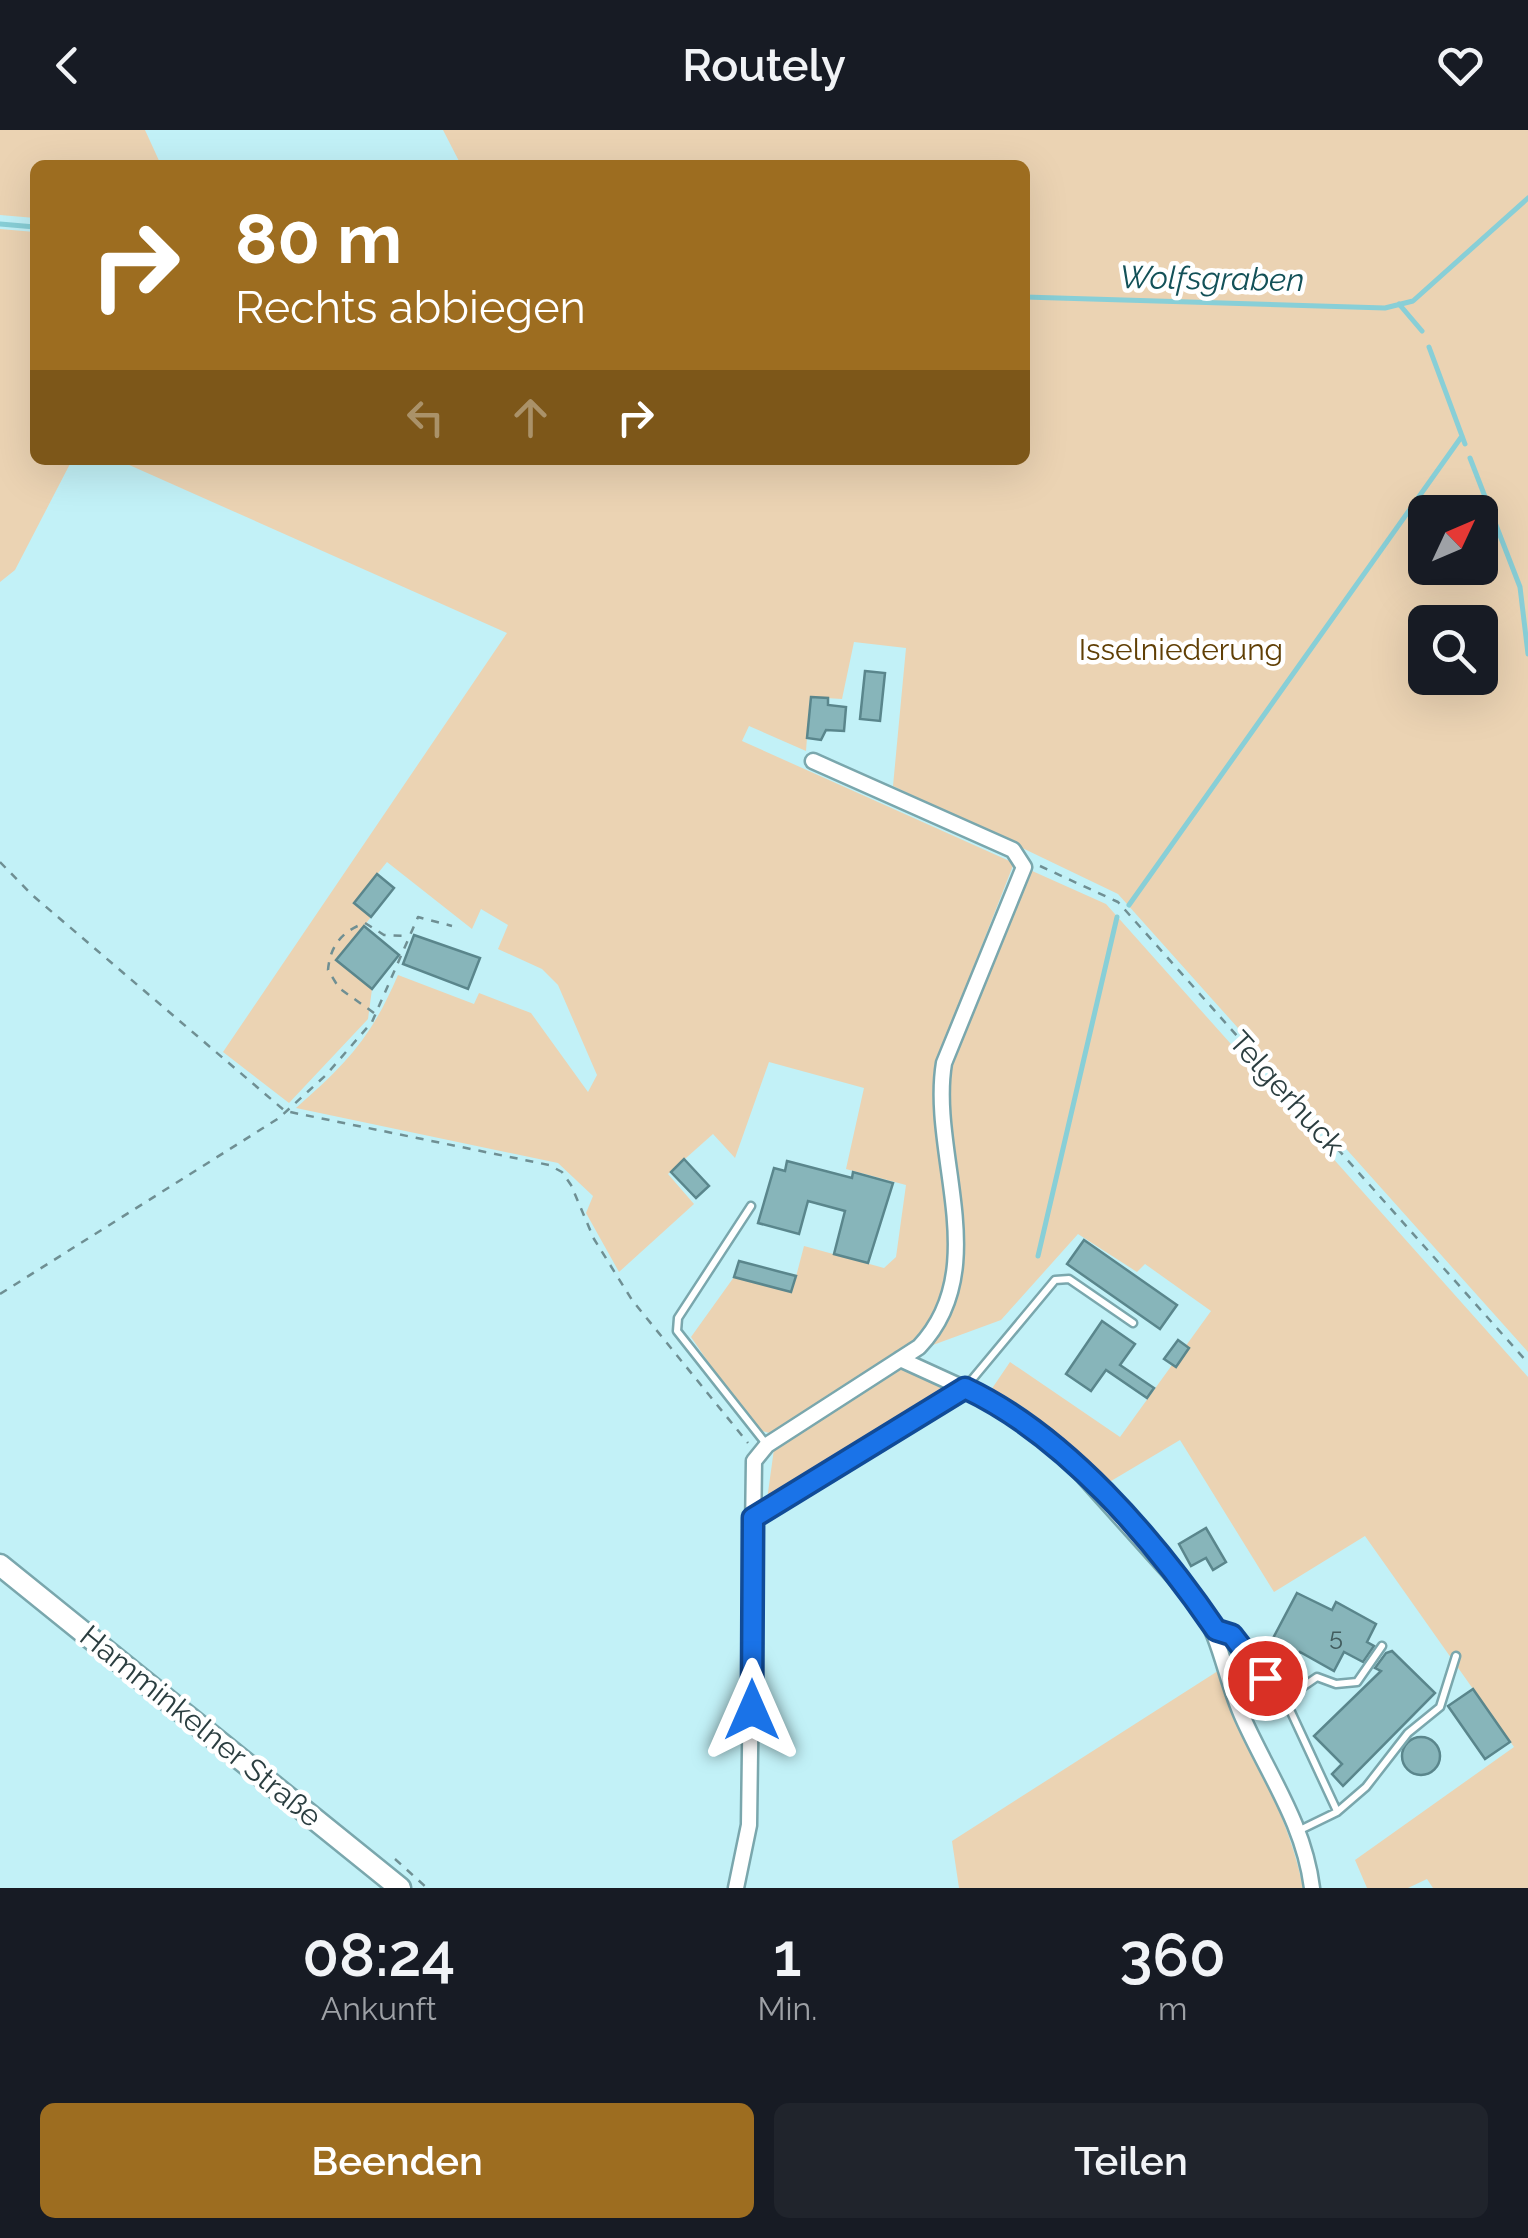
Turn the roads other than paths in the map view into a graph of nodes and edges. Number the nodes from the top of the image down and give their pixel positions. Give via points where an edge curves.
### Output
1 (813, 762) dead end
2 (751, 1206) dead end
3 (1133, 1324) dead end
4 (900, 1360) junction
5 (965, 1388) junction
6 (763, 1449) junction
7 (753, 1518) junction
8 (0, 1565) edge
9 (1216, 1630) junction
10 (1382, 1646) dead end
11 (1456, 1656) dead end
12 (1285, 1699) junction
13 (1337, 1812) junction
14 (1300, 1830) junction
15 (400, 1888) edge
16 (736, 1888) edge
17 (1312, 1888) edge

1 - 4 street via 1020,857 1024,867 939,1094 958,1223 949,1291 930,1337
2 - 6 lane via 678,1318 677,1331
3 - 5 lane via 1068,1280 1055,1280
4 - 5 street
4 - 6 street
5 - 7 lane
5 - 9 street via 1049,1438
6 - 7 street via 752,1480
7 - 16 street via 749,1825
8 - 15 main road, Hamminkelner Straße
9 - 12 lane via 1232,1635
9 - 14 street via 1243,1718
10 - 12 lane via 1357,1682 1317,1677
11 - 13 lane via 1440,1707
12 - 13 lane
13 - 14 lane
14 - 17 street

